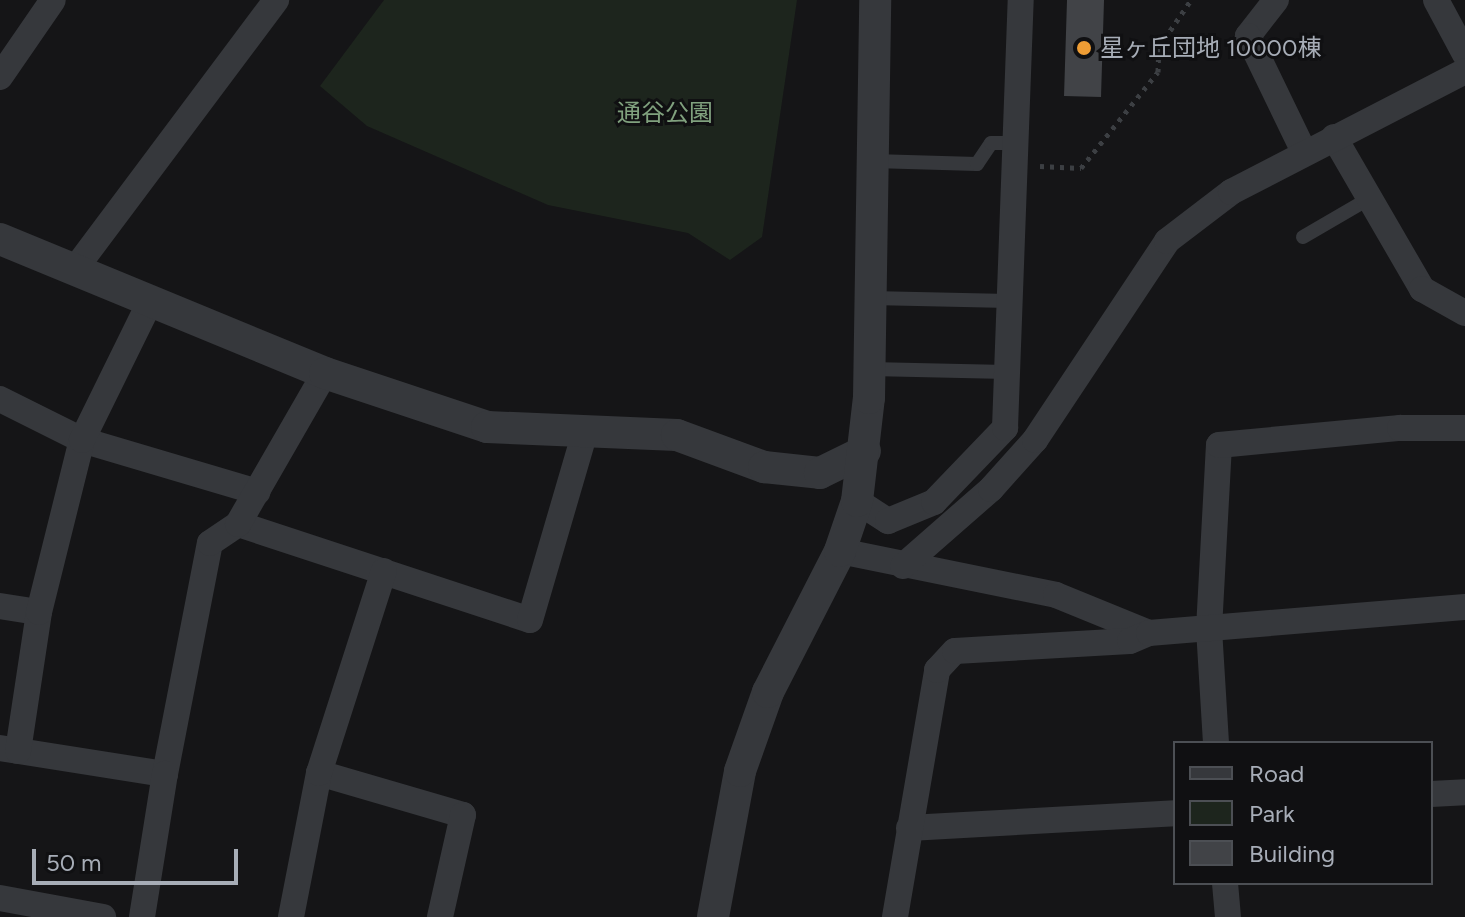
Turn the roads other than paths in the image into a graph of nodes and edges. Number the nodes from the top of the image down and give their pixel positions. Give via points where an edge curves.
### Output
1 (53, 0) edge
2 (276, 0) edge
3 (875, 0) edge
4 (1021, 0) edge
5 (1276, 0) edge
6 (1436, 0) edge
7 (1465, 54) edge
8 (1465, 71) edge
9 (0, 77) edge
10 (1334, 137) junction
11 (1304, 152) junction
12 (1015, 154) junction
13 (873, 161) junction
14 (1370, 198) junction
15 (1303, 237) dead end
16 (0, 239) edge
17 (75, 269) junction
18 (871, 298) junction
19 (1009, 301) junction
20 (150, 302) junction
21 (1465, 313) edge
22 (870, 369) junction
23 (1007, 372) junction
24 (325, 373) junction
25 (0, 399) edge
26 (1465, 428) edge
27 (585, 432) junction
28 (82, 440) junction
29 (865, 451) junction
30 (257, 492) junction
31 (857, 501) junction
32 (238, 524) junction
33 (840, 551) junction
34 (903, 566) junction
35 (384, 571) junction
36 (0, 606) edge
37 (1465, 607) edge
38 (39, 612) junction
39 (1209, 629) junction
40 (1149, 633) junction
41 (1216, 741) edge
42 (9, 749) edge
43 (319, 773) junction
44 (165, 774) junction
45 (1465, 792) edge
46 (1433, 794) edge
47 (1173, 813) edge
48 (909, 828) junction
49 (1225, 885) edge
50 (0, 898) edge
51 (103, 917) edge
52 (142, 917) edge
53 (291, 917) edge
54 (440, 917) edge
55 (713, 917) edge
56 (895, 917) edge
57 (1228, 917) edge

1 - 9 street
2 - 17 street
3 - 13 street
4 - 12 street
5 - 11 street via 1248,36
6 - 7 street
8 - 10 street
10 - 11 street
10 - 14 street
11 - 34 street via 1231,192 1167,241 1035,440 991,489
12 - 13 lane via 991,143 977,164
12 - 19 street
13 - 18 street
14 - 15 lane
14 - 21 street via 1422,289
16 - 17 street
17 - 20 street
18 - 19 lane
18 - 22 street
19 - 23 street
20 - 24 street
20 - 28 street
22 - 23 lane
22 - 29 street
23 - 31 street via 1005,428 934,502 888,521
24 - 27 street via 487,427
24 - 30 street
25 - 28 street
26 - 39 street via 1400,428 1219,445
27 - 29 street via 677,435 764,467 820,473
27 - 35 street via 530,620
28 - 30 street
28 - 38 street
29 - 31 street
30 - 32 street
31 - 33 street
32 - 35 street
32 - 44 street via 210,543
33 - 34 street
33 - 55 street via 768,692 740,771
34 - 40 street via 1056,595
35 - 43 street
36 - 38 street
37 - 39 street
38 - 42 street
39 - 40 street
39 - 41 street
40 - 48 street via 1130,641 955,651 937,670
42 - 44 street
43 - 53 street
43 - 54 street via 463,815
44 - 52 street
45 - 46 street
47 - 48 street
48 - 56 street
49 - 57 street
50 - 51 street

